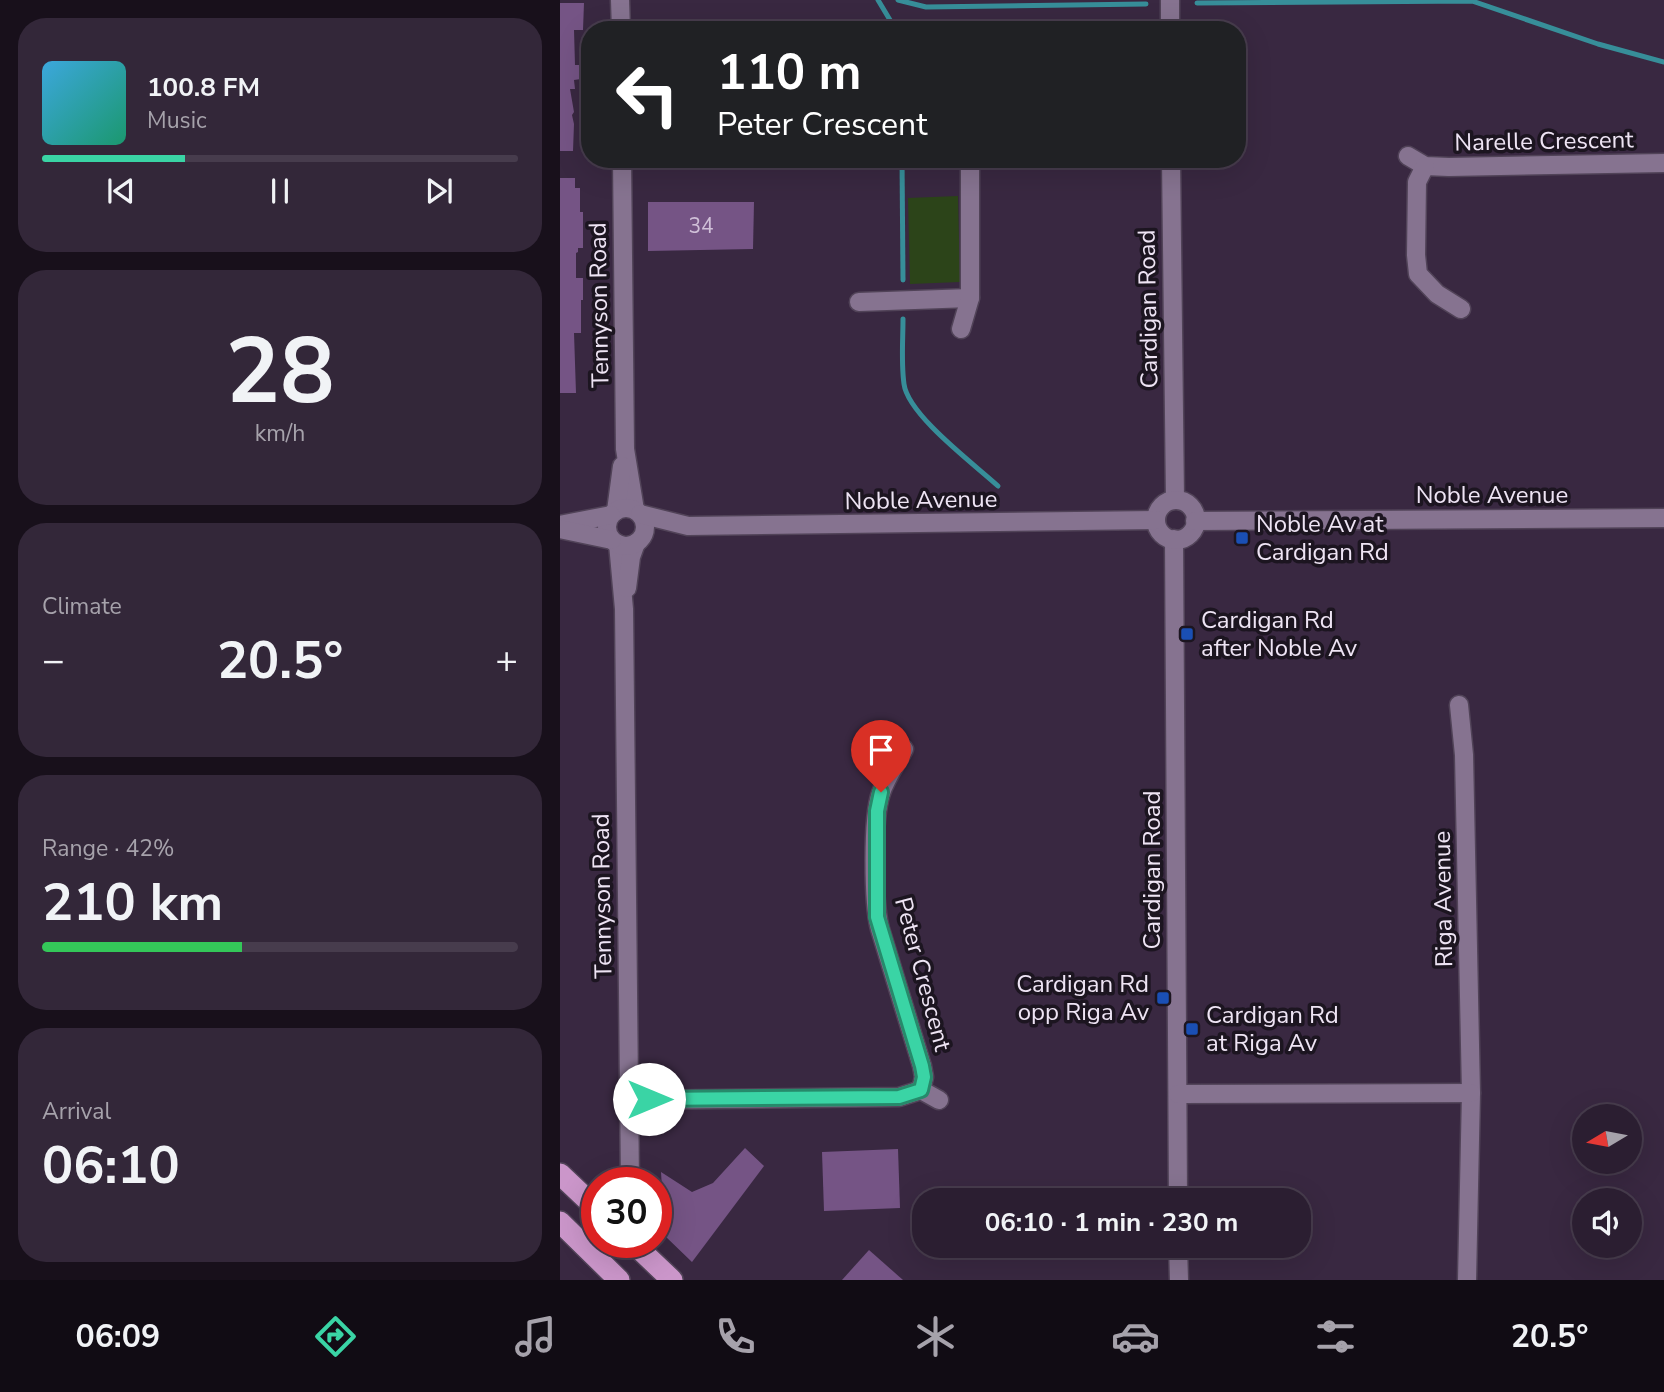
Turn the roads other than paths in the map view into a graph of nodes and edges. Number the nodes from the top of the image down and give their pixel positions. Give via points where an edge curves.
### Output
1 (620, 0) edge
2 (1170, 0) edge
3 (621, 21) edge
4 (1170, 21) edge
5 (1408, 156) dead end
6 (1664, 163) edge
7 (1425, 166) junction
8 (622, 168) edge
9 (970, 168) edge
10 (1171, 168) edge
11 (970, 298) junction
12 (859, 302) dead end
13 (1461, 309) dead end
14 (961, 328) dead end
15 (625, 449) junction
16 (1175, 499) junction
17 (637, 512) junction
18 (613, 513) junction
19 (1664, 518) edge
20 (1156, 520) junction
21 (1195, 521) junction
22 (688, 526) junction
23 (560, 527) edge
24 (1174, 540) junction
25 (639, 541) junction
26 (615, 542) junction
27 (624, 609) junction
28 (1459, 705) dead end
29 (904, 750) dead end
30 (921, 1090) junction
31 (1471, 1093) junction
32 (1178, 1094) junction
33 (629, 1100) junction
34 (939, 1101) dead end
35 (630, 1167) edge
36 (560, 1174) edge
37 (1178, 1188) edge
38 (581, 1194) edge
39 (560, 1222) edge
40 (649, 1258) edge
41 (1178, 1258) edge
42 (619, 1280) edge
43 (672, 1280) edge
44 (1179, 1280) edge
45 (1467, 1280) edge

1 - 3 street
2 - 4 street
5 - 7 street, Narelle Crescent
6 - 7 street, Narelle Crescent
7 - 13 street, Narelle Crescent via 1417,182 1418,274 1437,294
8 - 15 street, Tennyson Road
9 - 11 street
10 - 16 street, Cardigan Road
11 - 12 street
11 - 14 street
15 - 17 street, Tennyson Road
15 - 18 street, Tennyson Road
16 - 20 street via 1161,506
16 - 21 street via 1190,506
17 - 18 street via 628,508
17 - 22 street, Noble Avenue
17 - 25 street via 645,526
18 - 23 street
18 - 26 street via 607,528
19 - 21 street, Noble Avenue
20 - 22 street, Noble Avenue
20 - 24 street via 1161,533
21 - 24 street via 1188,535
22 - 25 street, Noble Avenue
23 - 26 street
24 - 32 street, Cardigan Road
25 - 26 street via 624,546
25 - 27 street, Tennyson Road via 631,557
26 - 27 street, Tennyson Road
27 - 33 street, Tennyson Road
28 - 31 street, Riga Avenue
29 - 30 street, Peter Crescent via 881,792 877,811 876,906 922,1066
30 - 33 street via 899,1097
30 - 34 street
31 - 32 street
31 - 45 street, Riga Avenue
32 - 37 street, Cardigan Road
33 - 35 street, Tennyson Road
36 - 38 highway
39 - 42 highway
40 - 43 highway
41 - 44 street

